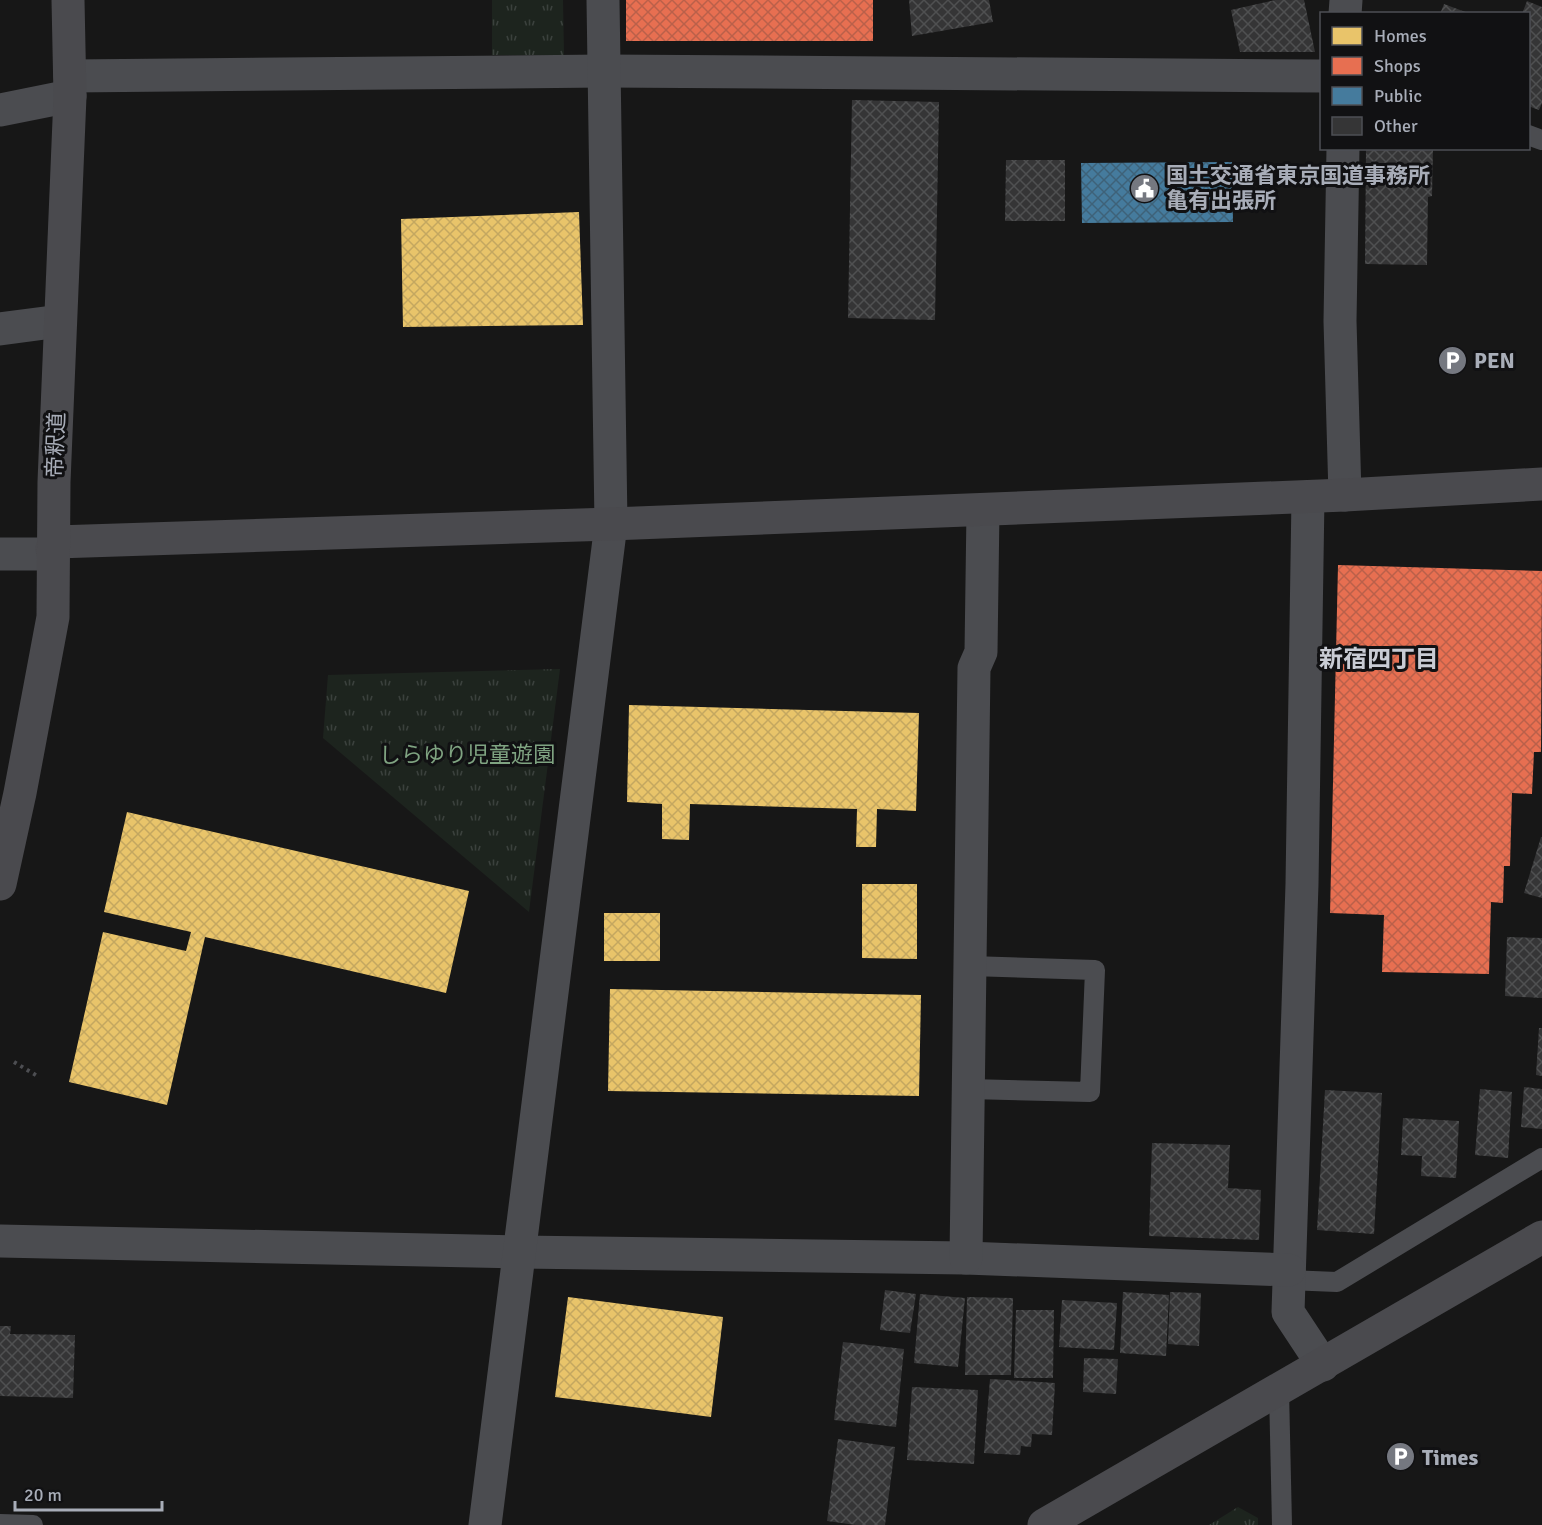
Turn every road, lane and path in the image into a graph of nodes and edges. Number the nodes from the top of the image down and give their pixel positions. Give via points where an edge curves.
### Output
1 (68, 0) edge
2 (603, 0) edge
3 (604, 71) junction
4 (1320, 76) edge
5 (70, 86) junction
6 (0, 110) edge
7 (1343, 150) edge
8 (60, 321) junction
9 (0, 329) edge
10 (1542, 484) edge
11 (1345, 495) junction
12 (1308, 497) junction
13 (983, 510) junction
14 (611, 524) junction
15 (52, 549) junction
16 (0, 554) edge
17 (0, 884) edge
18 (970, 966) junction
19 (14, 1062) dead end
20 (39, 1077) dead end
21 (969, 1089) junction
22 (1542, 1158) edge
23 (1542, 1237) edge
24 (0, 1241) edge
25 (520, 1252) junction
26 (966, 1258) junction
27 (1289, 1275) junction
28 (1323, 1365) junction
29 (1279, 1390) junction
30 (0, 1524) edge
31 (33, 1525) edge
32 (485, 1525) edge
33 (1044, 1525) edge
34 (1282, 1525) edge

1 - 5 street, 帝釈道
2 - 3 street
3 - 4 street
3 - 5 street
3 - 14 street
5 - 6 street
5 - 8 street, 帝釈道
7 - 11 street via 1340,321
8 - 9 street
8 - 15 street, 帝釈道
10 - 11 street
11 - 12 street
12 - 13 street
12 - 27 street via 1302,884
13 - 14 street
13 - 18 street via 981,652 974,668
14 - 15 street via 56,542
14 - 25 street
15 - 16 street via 48,554
15 - 17 street, 帝釈道 via 53,617
18 - 21 street
18 - 21 lane via 1095,970 1090,1092
19 - 20 path
21 - 26 street
22 - 27 lane via 1337,1282
23 - 28 street
24 - 25 street
25 - 26 street
25 - 32 street
26 - 27 street
27 - 28 street via 1288,1312
28 - 29 street
29 - 33 street
29 - 34 lane
30 - 31 lane

